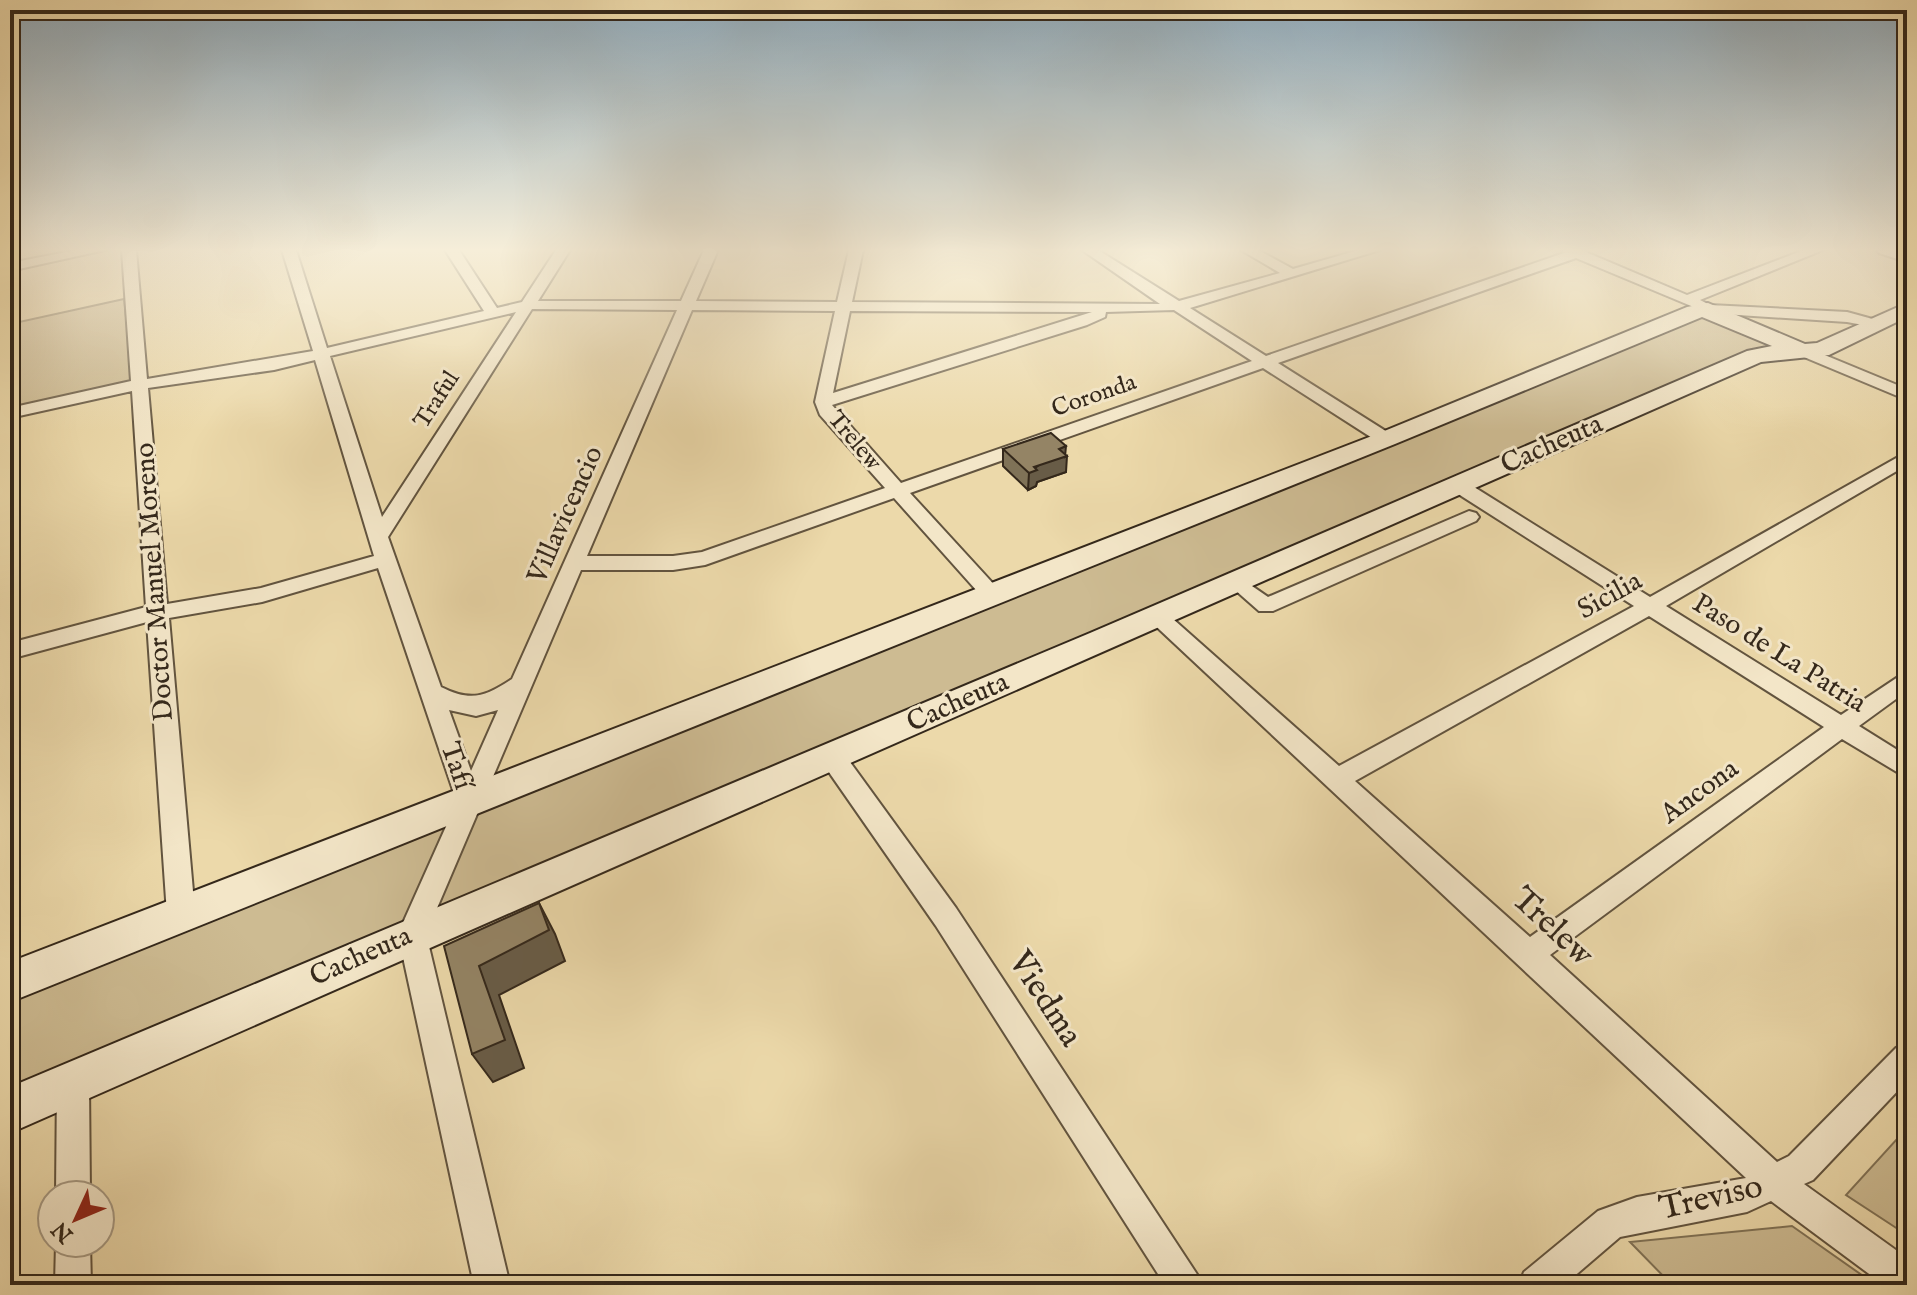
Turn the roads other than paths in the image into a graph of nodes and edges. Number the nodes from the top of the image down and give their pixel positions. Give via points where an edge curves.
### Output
1 (134, 310) edge
2 (308, 310) edge
3 (500, 310) edge
4 (524, 310) edge
5 (685, 310) edge
6 (842, 310) edge
7 (1104, 310) edge
8 (1185, 310) edge
9 (1408, 310) edge
10 (1683, 310) edge
11 (1712, 310) edge
12 (1772, 310) edge
13 (492, 312) joint
14 (1896, 318) edge
15 (1798, 349) junction
16 (322, 354) junction
17 (1265, 362) junction
18 (140, 384) junction
19 (1907, 395) edge
20 (823, 402) junction
21 (10, 413) edge
22 (1386, 439) junction
23 (1907, 457) edge
24 (1459, 486) junction
25 (897, 491) junction
26 (1469, 517) dead end
27 (379, 536) junction
28 (385, 559) junction
29 (576, 563) junction
30 (1236, 582) junction
31 (992, 595) junction
32 (1650, 606) junction
33 (158, 611) junction
34 (1156, 616) junction
35 (10, 651) edge
36 (1907, 679) edge
37 (523, 681) junction
38 (431, 692) junction
39 (1841, 726) junction
40 (833, 758) junction
41 (1907, 768) edge
42 (1337, 779) junction
43 (469, 801) junction
44 (181, 914) junction
45 (412, 934) junction
46 (1529, 954) junction
47 (10, 982) edge
48 (1907, 1059) edge
49 (73, 1082) junction
50 (10, 1110) edge
51 (73, 1179) edge
52 (1776, 1184) junction
53 (73, 1259) edge
54 (1907, 1280) edge
55 (73, 1285) edge
56 (492, 1285) edge
57 (1186, 1285) edge
58 (1537, 1285) edge

1 - 18 street, Doctor Manuel Moreno
2 - 16 street, Tafí
3 - 13 street
4 - 27 street, Traful
5 - 29 street, Villavicencio
6 - 20 street, Trelew
7 - 20 street via 1082,322
8 - 17 street
9 - 17 street, Coronda
10 - 22 street
11 - 15 street
12 - 14 street
13 - 16 street
14 - 15 street, Cacheuta via 1821,350
15 - 19 street
15 - 24 street, Cacheuta via 1755,356
16 - 18 street
16 - 27 street, Tafí
17 - 22 street
17 - 25 street, Coronda
18 - 21 street
18 - 33 street, Doctor Manuel Moreno
20 - 25 street, Trelew
22 - 31 street
23 - 32 street, Sicilia
24 - 30 street, Cacheuta
24 - 32 street, Paso de La Patria
25 - 29 street, Coronda via 691,562
25 - 31 street, Trelew
26 - 30 street via 1266,606
27 - 28 street, Tafí
28 - 33 street via 262,595
28 - 38 street, Tafí
29 - 37 street, Villavicencio
30 - 34 street, Cacheuta
31 - 43 street
32 - 39 street, Paso de La Patria
32 - 42 street, Sicilia
33 - 35 street
33 - 44 street, Doctor Manuel Moreno
34 - 40 street, Cacheuta
34 - 42 street, Trelew
36 - 39 street, Ancona
37 - 38 street via 487,706 468,708
37 - 43 street, Villavicencio
38 - 43 street, Tafí
39 - 41 street, Paso de La Patria
39 - 46 street, Ancona
40 - 45 street, Cacheuta
40 - 57 street, Viedma via 946,917
42 - 46 street, Trelew
43 - 44 street
43 - 45 street, Tafí
44 - 47 street
45 - 49 street, Cacheuta
45 - 56 street
46 - 52 street, Trelew
48 - 52 street, Treviso via 1801,1168
49 - 50 street, Cacheuta
49 - 51 street
52 - 54 street, Trelew
52 - 58 street, Treviso via 1747,1195 1610,1223
53 - 55 street

